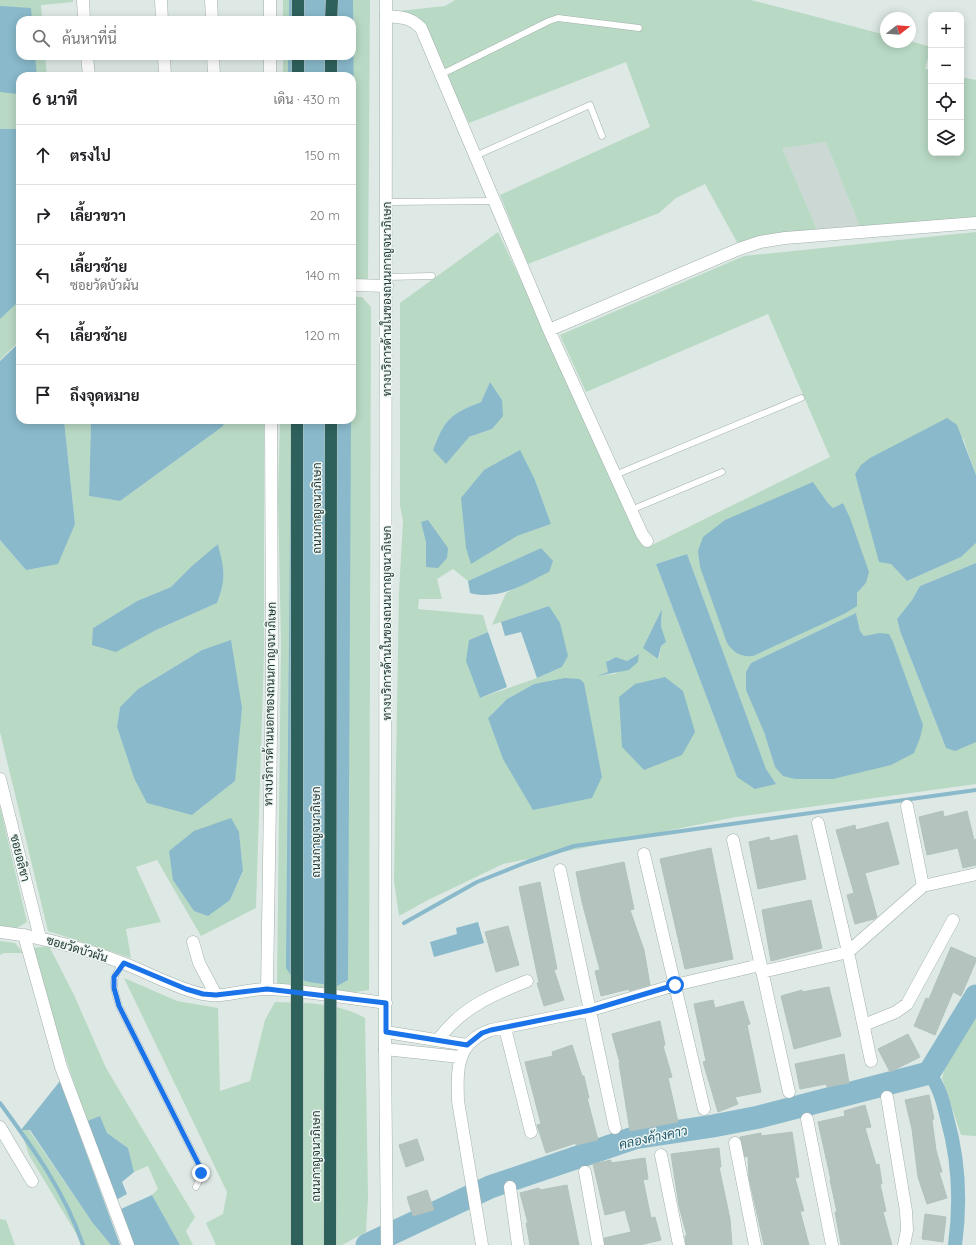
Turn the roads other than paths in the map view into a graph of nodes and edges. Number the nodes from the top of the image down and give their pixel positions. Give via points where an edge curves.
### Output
1 (83, 0) edge
2 (161, 0) edge
3 (211, 0) edge
4 (270, 0) edge
5 (298, 0) edge
6 (332, 0) edge
7 (386, 0) edge
8 (84, 16) edge
9 (162, 16) edge
10 (212, 16) edge
11 (270, 16) edge
12 (298, 16) edge
13 (332, 16) edge
14 (386, 16) junction
15 (639, 28) dead end
16 (87, 60) edge
17 (164, 60) edge
18 (213, 60) edge
19 (270, 60) edge
20 (298, 60) edge
21 (331, 60) edge
22 (88, 72) edge
23 (165, 72) edge
24 (214, 72) edge
25 (270, 72) edge
26 (298, 72) edge
27 (331, 72) edge
28 (440, 75) junction
29 (602, 136) dead end
30 (474, 156) junction
31 (494, 201) junction
32 (387, 202) junction
33 (976, 223) edge
34 (432, 276) dead end
35 (387, 281) junction
36 (356, 285) edge
37 (549, 330) junction
38 (801, 398) dead end
39 (271, 424) edge
40 (297, 424) edge
41 (331, 424) edge
42 (722, 472) dead end
43 (615, 475) junction
44 (631, 510) junction
45 (647, 541) dead end
46 (0, 779) edge
47 (907, 806) dead end
48 (818, 823) dead end
49 (733, 840) dead end
50 (644, 854) dead end
51 (560, 870) dead end
52 (976, 874) edge
53 (923, 886) junction
54 (953, 920) dead end
55 (0, 932) edge
56 (24, 935) junction
57 (40, 938) junction
58 (193, 942) dead end
59 (848, 952) junction
60 (124, 963) junction
61 (761, 969) junction
62 (527, 981) dead end
63 (675, 985) junction
64 (267, 989) junction
65 (216, 995) junction
66 (386, 1003) junction
67 (591, 1010) junction
68 (864, 1026) junction
69 (505, 1028) junction
70 (386, 1032) junction
71 (438, 1040) junction
72 (467, 1045) junction
73 (385, 1049) junction
74 (460, 1057) junction
75 (871, 1061) dead end
76 (789, 1092) dead end
77 (888, 1097) dead end
78 (704, 1109) dead end
79 (807, 1119) dead end
80 (0, 1127) edge
81 (615, 1128) dead end
82 (531, 1132) dead end
83 (735, 1143) dead end
84 (661, 1156) dead end
85 (585, 1172) dead end
86 (32, 1181) dead end
87 (196, 1187) dead end
88 (510, 1187) dead end
89 (128, 1245) edge
90 (297, 1245) edge
91 (330, 1245) edge
92 (387, 1245) edge
93 (482, 1245) edge
94 (518, 1245) edge
95 (598, 1245) edge
96 (679, 1245) edge
97 (755, 1245) edge
98 (832, 1245) edge
99 (904, 1245) edge

1 - 8 street
2 - 9 street
3 - 10 street
4 - 11 street
5 - 12 highway
6 - 13 highway
7 - 14 street, ทางบริการด้านในของถนนกาญจนาภิเษก
14 - 28 street via 406,17 421,28
14 - 32 street, ทางบริการด้านในของถนนกาญจนาภิเษก
15 - 28 lane via 558,18
16 - 22 street
17 - 23 street
18 - 24 street
19 - 25 street
20 - 26 highway
21 - 27 highway
28 - 30 street
29 - 30 lane via 590,105
30 - 31 street
31 - 32 lane
31 - 37 street
32 - 35 street, ทางบริการด้านในของถนนกาญจนาภิเษก
33 - 37 street via 760,242
34 - 35 lane
35 - 36 street
35 - 66 street, ทางบริการด้านในของถนนกาญจนาภิเษก
37 - 43 street
38 - 43 lane
39 - 64 street, ทางบริการด้านนอกของถนนกาญจนาภิเษก via 272,672
40 - 90 highway, ถนนกาญจนาภิเษก, bridge
41 - 91 highway, ถนนกาญจนาภิเษก, bridge
42 - 44 lane
43 - 44 street
44 - 45 street
46 - 57 street, ซอยอลิชา
47 - 53 street
48 - 59 street
49 - 61 street
50 - 63 street
51 - 67 street
52 - 53 street
53 - 59 street
54 - 68 street via 907,1004 896,1012
55 - 56 street, ซอยวัดบัวผัน
56 - 57 street, ซอยวัดบัวผัน
56 - 89 street via 59,1062
57 - 60 street, ซอยวัดบัวผัน
58 - 65 street via 202,969
59 - 61 street
59 - 68 street
60 - 65 street, ซอยวัดบัวผัน via 186,989
60 - 87 lane via 114,977 119,1006 199,1165 201,1176
61 - 63 street
61 - 76 street
62 - 71 street via 480,1001 448,1026
63 - 67 street
63 - 78 street
64 - 65 street, ซอยวัดบัวผัน
64 - 66 street, ซอยวัดบัวผัน
66 - 70 street, ทางบริการด้านในของถนนกาญจนาภิเษก
67 - 69 street
67 - 81 street
68 - 75 street
69 - 72 street via 482,1033
69 - 82 street
70 - 71 street
70 - 73 street, ทางบริการด้านในของถนนกาญจนาภิเษก
71 - 72 street
72 - 74 street
73 - 74 street
73 - 92 street, ทางบริการด้านในของถนนกาญจนาภิเษก
74 - 93 street via 457,1078 458,1101
77 - 99 street via 906,1211 907,1230
79 - 98 street
80 - 86 street
83 - 97 street
84 - 96 street
85 - 95 street
88 - 94 street

